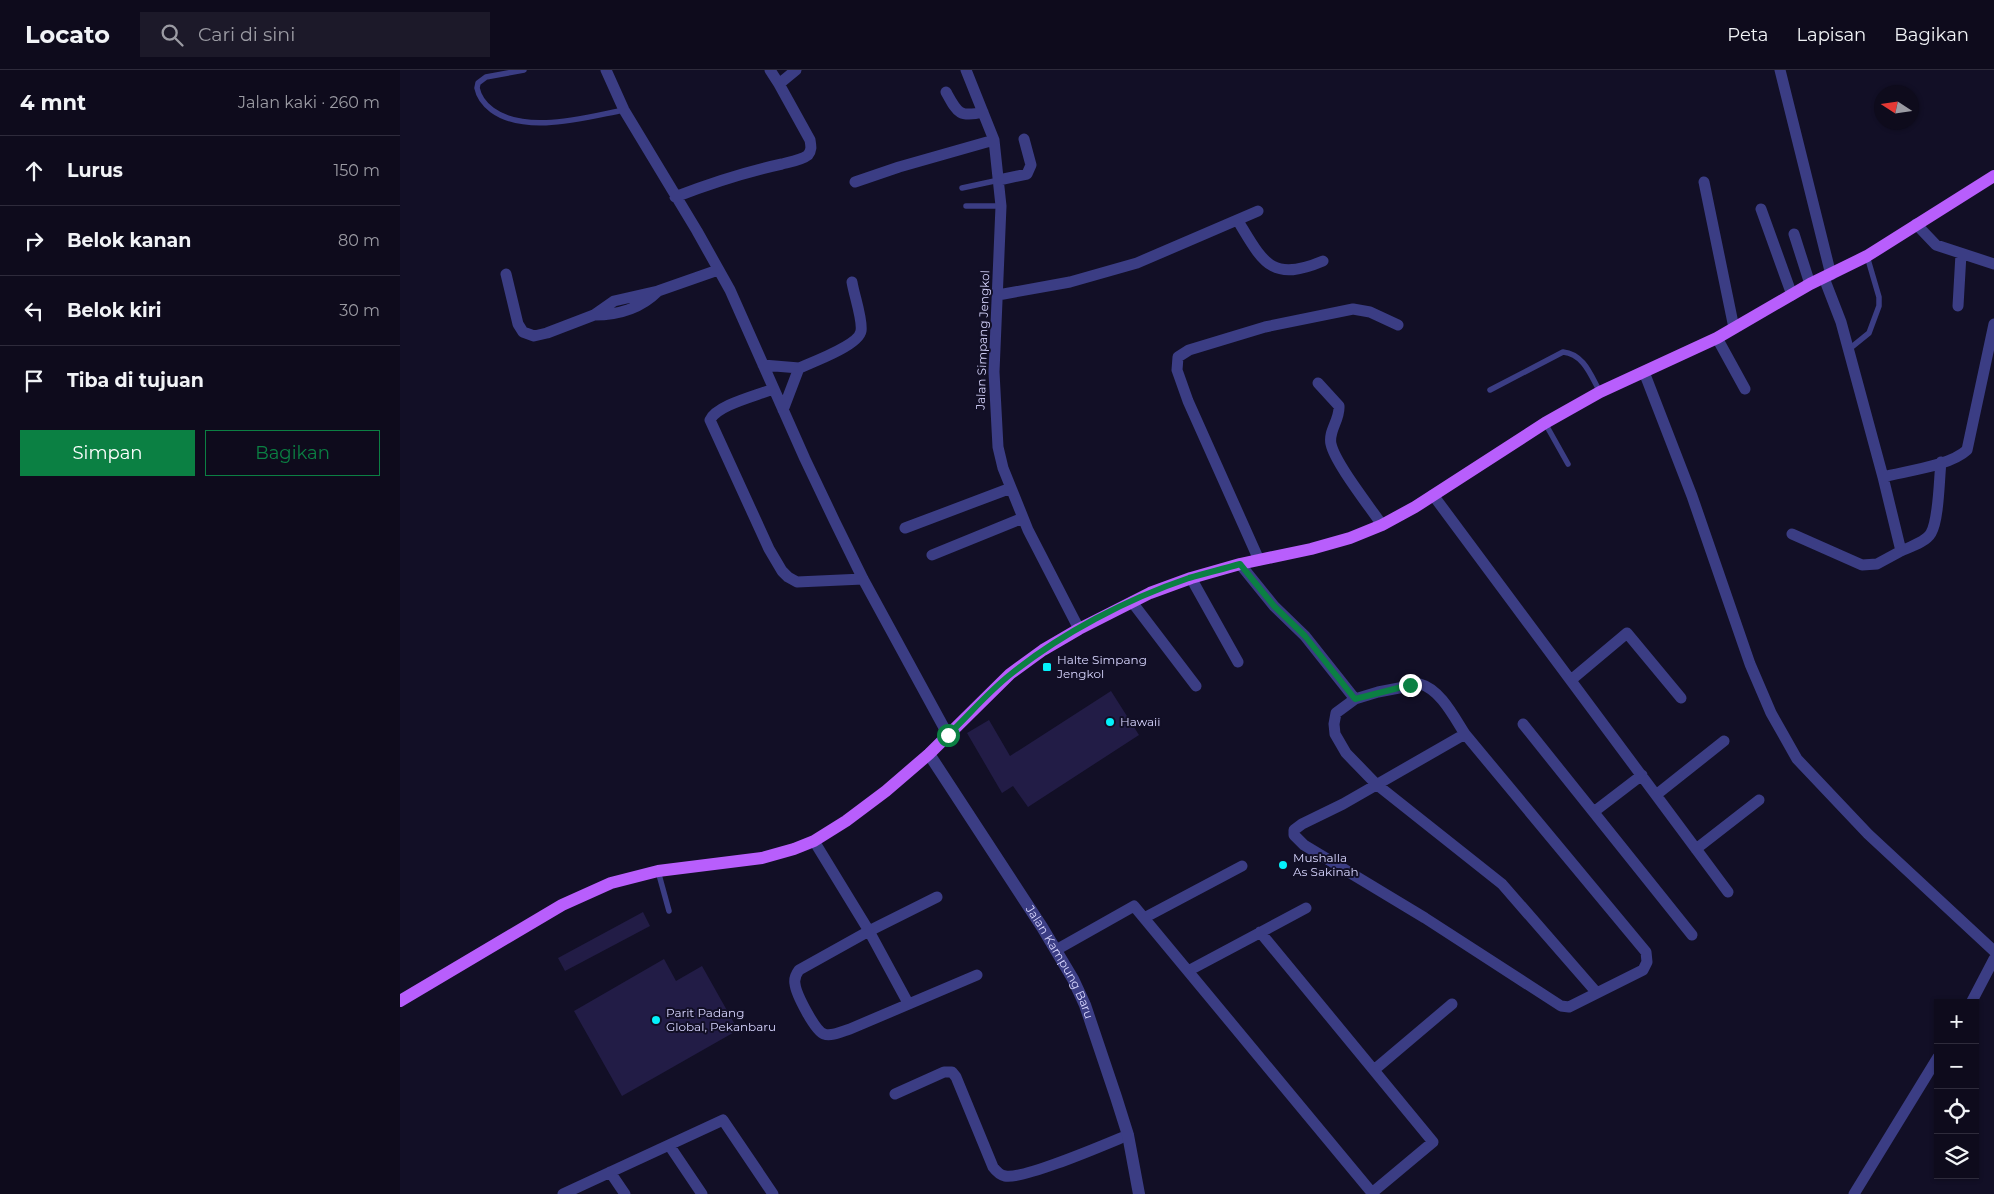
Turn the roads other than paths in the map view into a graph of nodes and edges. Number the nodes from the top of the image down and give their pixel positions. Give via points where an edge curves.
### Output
1 (524, 70) edge
2 (606, 70) edge
3 (770, 70) edge
4 (796, 70) edge
5 (966, 70) edge
6 (1780, 70) edge
7 (780, 84) junction
8 (946, 92) dead end
9 (624, 110) junction
10 (983, 112) junction
11 (1024, 139) dead end
12 (994, 140) junction
13 (1994, 176) edge
14 (999, 180) junction
15 (855, 182) dead end
16 (1704, 182) dead end
17 (962, 188) dead end
18 (676, 197) junction
19 (966, 206) dead end
20 (1001, 206) junction
21 (1761, 209) dead end
22 (1258, 211) dead end
23 (1238, 221) junction
24 (1916, 224) junction
25 (1794, 234) dead end
26 (1961, 254) junction
27 (1867, 256) junction
28 (1323, 261) dead end
29 (1994, 264) edge
30 (718, 270) junction
31 (506, 274) dead end
32 (1827, 276) junction
33 (852, 282) dead end
34 (1810, 284) junction
35 (998, 295) junction
36 (1792, 295) junction
37 (1958, 306) dead end
38 (1994, 324) edge
39 (1398, 325) dead end
40 (1734, 328) junction
41 (1717, 338) junction
42 (1848, 351) junction
43 (763, 365) junction
44 (800, 368) junction
45 (1644, 372) junction
46 (1318, 382) dead end
47 (773, 389) junction
48 (1745, 389) dead end
49 (1490, 390) dead end
50 (1600, 392) junction
51 (783, 410) junction
52 (1545, 423) junction
53 (1941, 462) junction
54 (1568, 464) dead end
55 (1883, 477) junction
56 (1012, 488) junction
57 (1433, 495) junction
58 (1023, 518) junction
59 (1382, 525) junction
60 (905, 528) dead end
61 (1792, 534) dead end
62 (1901, 551) junction
63 (932, 555) dead end
64 (1259, 560) junction
65 (1240, 564) junction
66 (1191, 578) junction
67 (863, 579) junction
68 (1132, 602) junction
69 (1079, 628) junction
70 (1238, 662) dead end
71 (1571, 680) junction
72 (1196, 686) dead end
73 (1681, 698) dead end
74 (1355, 699) junction
75 (1523, 724) dead end
76 (1465, 734) junction
77 (948, 735) junction
78 (1724, 740) dead end
79 (929, 754) junction
80 (1642, 775) junction
81 (1376, 784) junction
82 (1656, 795) junction
83 (1759, 800) dead end
84 (1595, 811) junction
85 (814, 841) junction
86 (1696, 849) junction
87 (1242, 866) dead end
88 (658, 871) junction
89 (1728, 892) dead end
90 (937, 896) dead end
91 (1306, 908) dead end
92 (669, 911) dead end
93 (1144, 918) junction
94 (869, 931) junction
95 (1260, 932) junction
96 (1692, 935) dead end
97 (1056, 950) junction
98 (1994, 952) edge
99 (1994, 959) edge
100 (1188, 971) junction
101 (977, 975) dead end
102 (1597, 993) junction
103 (1973, 999) edge
104 (400, 1001) edge
105 (908, 1003) junction
106 (1452, 1004) dead end
107 (1934, 1064) edge
108 (1374, 1070) junction
109 (895, 1094) dead end
110 (1128, 1135) junction
111 (669, 1145) junction
112 (610, 1172) junction
113 (1373, 1193) edge
114 (563, 1194) edge
115 (625, 1194) edge
116 (702, 1194) edge
117 (773, 1194) edge
118 (1139, 1194) edge
119 (1854, 1194) edge

1 - 9 lane via 481,80 477,88 480,98 494,112 530,122 557,122
2 - 9 street
3 - 7 street
4 - 7 street
5 - 10 street, Jalan Simpang Jengkol
6 - 32 street
7 - 18 street via 810,140 809,153 790,162 720,179
8 - 10 street via 958,112 966,115
9 - 18 street
10 - 12 street, Jalan Simpang Jengkol
11 - 14 street via 1031,165 1027,174
12 - 14 street, Jalan Simpang Jengkol
12 - 15 street
13 - 24 main road
14 - 17 lane
14 - 20 street, Jalan Simpang Jengkol
16 - 40 street
18 - 30 street
19 - 20 lane
20 - 35 street, Jalan Simpang Jengkol
21 - 36 street
22 - 23 street
23 - 28 street via 1256,251 1276,268 1300,269
23 - 35 street via 1137,263 1070,282
24 - 26 street via 1936,245
24 - 27 main road
25 - 34 street
26 - 29 street
26 - 37 street
27 - 32 main road
27 - 42 lane via 1879,306 1869,333
30 - 31 street via 614,302 594,315 534,336 523,332 518,324
30 - 43 street
32 - 34 main road
32 - 42 street
33 - 44 street via 861,325 859,336 845,347
34 - 36 main road
35 - 56 street, Jalan Simpang Jengkol via 995,428
36 - 40 main road
38 - 53 street via 1969,444 1962,455
39 - 64 street via 1366,310 1344,310 1265,327 1188,350 1178,357 1177,370 1188,401
40 - 41 main road
41 - 45 main road
41 - 48 street
42 - 55 street
43 - 44 street
43 - 47 street
44 - 51 street
45 - 50 main road
45 - 98 street via 1692,496 1750,664 1771,713 1797,759 1868,834
46 - 59 street via 1339,406 1330,444
47 - 51 street
47 - 67 street via 723,407 710,420 769,549 782,571 797,582
49 - 50 lane via 1563,352 1574,354 1583,362
50 - 52 main road
51 - 67 street
52 - 54 lane
52 - 57 main road
53 - 55 street
53 - 62 street via 1936,517 1931,533
55 - 62 street
56 - 58 street, Jalan Simpang Jengkol
56 - 60 street
57 - 59 main road
57 - 71 street
58 - 63 street
58 - 69 street, Jalan Simpang Jengkol
59 - 64 main road via 1330,544
61 - 62 street via 1862,565 1877,564
64 - 65 main road
65 - 66 main road
65 - 74 street via 1274,606 1305,636
66 - 68 main road
66 - 70 street
67 - 77 street
68 - 69 main road
68 - 72 street
69 - 77 main road via 1010,674
71 - 73 street via 1627,633
71 - 80 street
74 - 76 street via 1410,685 1427,686 1443,702
74 - 81 street via 1336,712 1335,734 1346,753
75 - 84 street
76 - 81 street
76 - 102 street via 1646,952 1647,962 1643,970
77 - 79 main road
78 - 82 street
79 - 85 main road via 865,807
79 - 97 street, Jalan Kampung Baru
80 - 82 street
80 - 84 street
81 - 102 street via 1502,884
81 - 102 street via 1302,824 1294,830 1294,835 1304,845 1561,1006 1568,1007
82 - 86 street
83 - 86 street
84 - 96 street
85 - 88 main road via 762,858
85 - 94 street
86 - 89 street
87 - 93 street
88 - 92 lane
88 - 104 main road via 612,883 562,906
90 - 94 street
91 - 95 street
93 - 97 street via 1134,906
93 - 100 street
94 - 105 street
94 - 105 street via 796,974 796,990 812,1020 821,1032 831,1035
95 - 100 street
95 - 108 street
97 - 110 street, Jalan Kampung Baru via 1085,1004
99 - 103 street
100 - 113 street
101 - 105 street
106 - 108 street
107 - 119 street
108 - 113 street via 1433,1142
109 - 110 street via 944,1072 952,1072 993,1167 1006,1177 1028,1173
110 - 118 street, Jalan Kampung Baru
111 - 112 street
111 - 116 street
111 - 117 street via 723,1120
112 - 114 street
112 - 115 street

